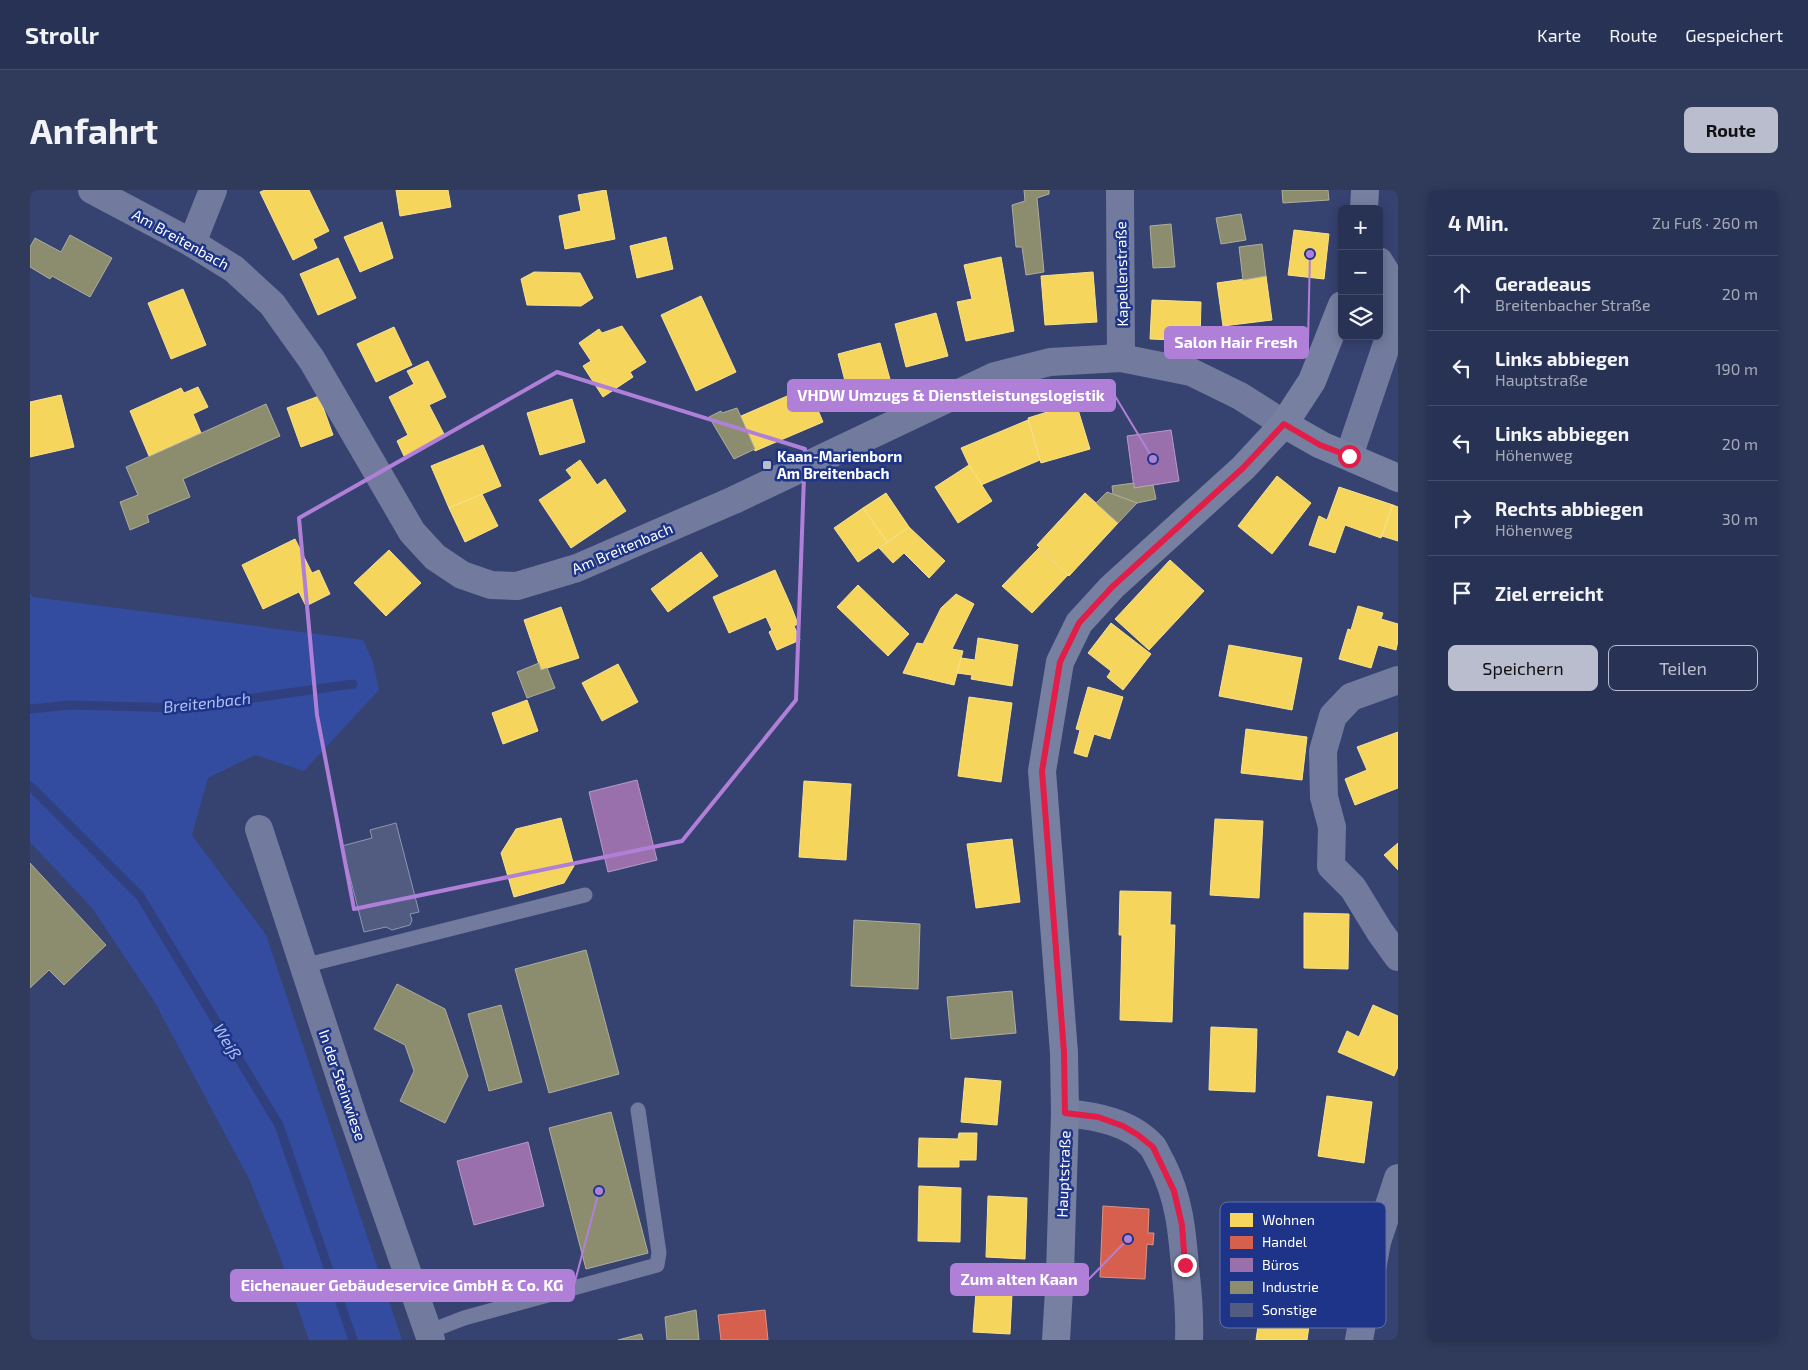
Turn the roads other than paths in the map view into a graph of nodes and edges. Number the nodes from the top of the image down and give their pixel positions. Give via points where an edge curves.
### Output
1 (92, 190) edge
2 (214, 190) edge
3 (1120, 190) edge
4 (1365, 190) edge
5 (1364, 205) edge
6 (192, 243) junction
7 (1383, 268) edge
8 (1338, 315) edge
9 (1122, 358) junction
10 (1284, 424) junction
11 (1349, 456) junction
12 (1398, 478) edge
13 (1398, 680) edge
14 (259, 829) dead end
15 (585, 895) dead end
16 (1398, 957) edge
17 (303, 966) junction
18 (638, 1110) dead end
19 (1065, 1113) junction
20 (1398, 1178) edge
21 (1386, 1215) edge
22 (429, 1336) edge
23 (1056, 1340) edge
24 (1189, 1340) edge

1 - 6 street, Am Breitenbach
2 - 6 street
3 - 9 street, Kapellenstraße
4 - 5 main road
6 - 9 street, Am Breitenbach via 234,269 272,304 312,360 412,532 435,557 462,575 491,585 517,586 577,568 734,500 995,376 1050,362
7 - 11 street via 1390,279 1397,314
8 - 10 main road, Hauptstraße via 1312,381
9 - 10 street, Am Breitenbach via 1191,372 1240,396
10 - 11 main road via 1320,445
10 - 19 main road, Hauptstraße via 1243,468 1112,587 1079,623 1060,662 1042,771 1064,1052
11 - 12 main road
13 - 16 street via 1350,697 1333,716 1323,751 1324,797 1332,827 1331,866 1353,888
14 - 17 street, In der Steinwiese
15 - 17 lane
17 - 22 street, In der Steinwiese
18 - 22 lane via 658,1254 656,1265 464,1318
19 - 23 main road, Hauptstraße
19 - 24 street via 1098,1117 1123,1126 1153,1147 1174,1191 1182,1225 1190,1313
20 - 21 street

